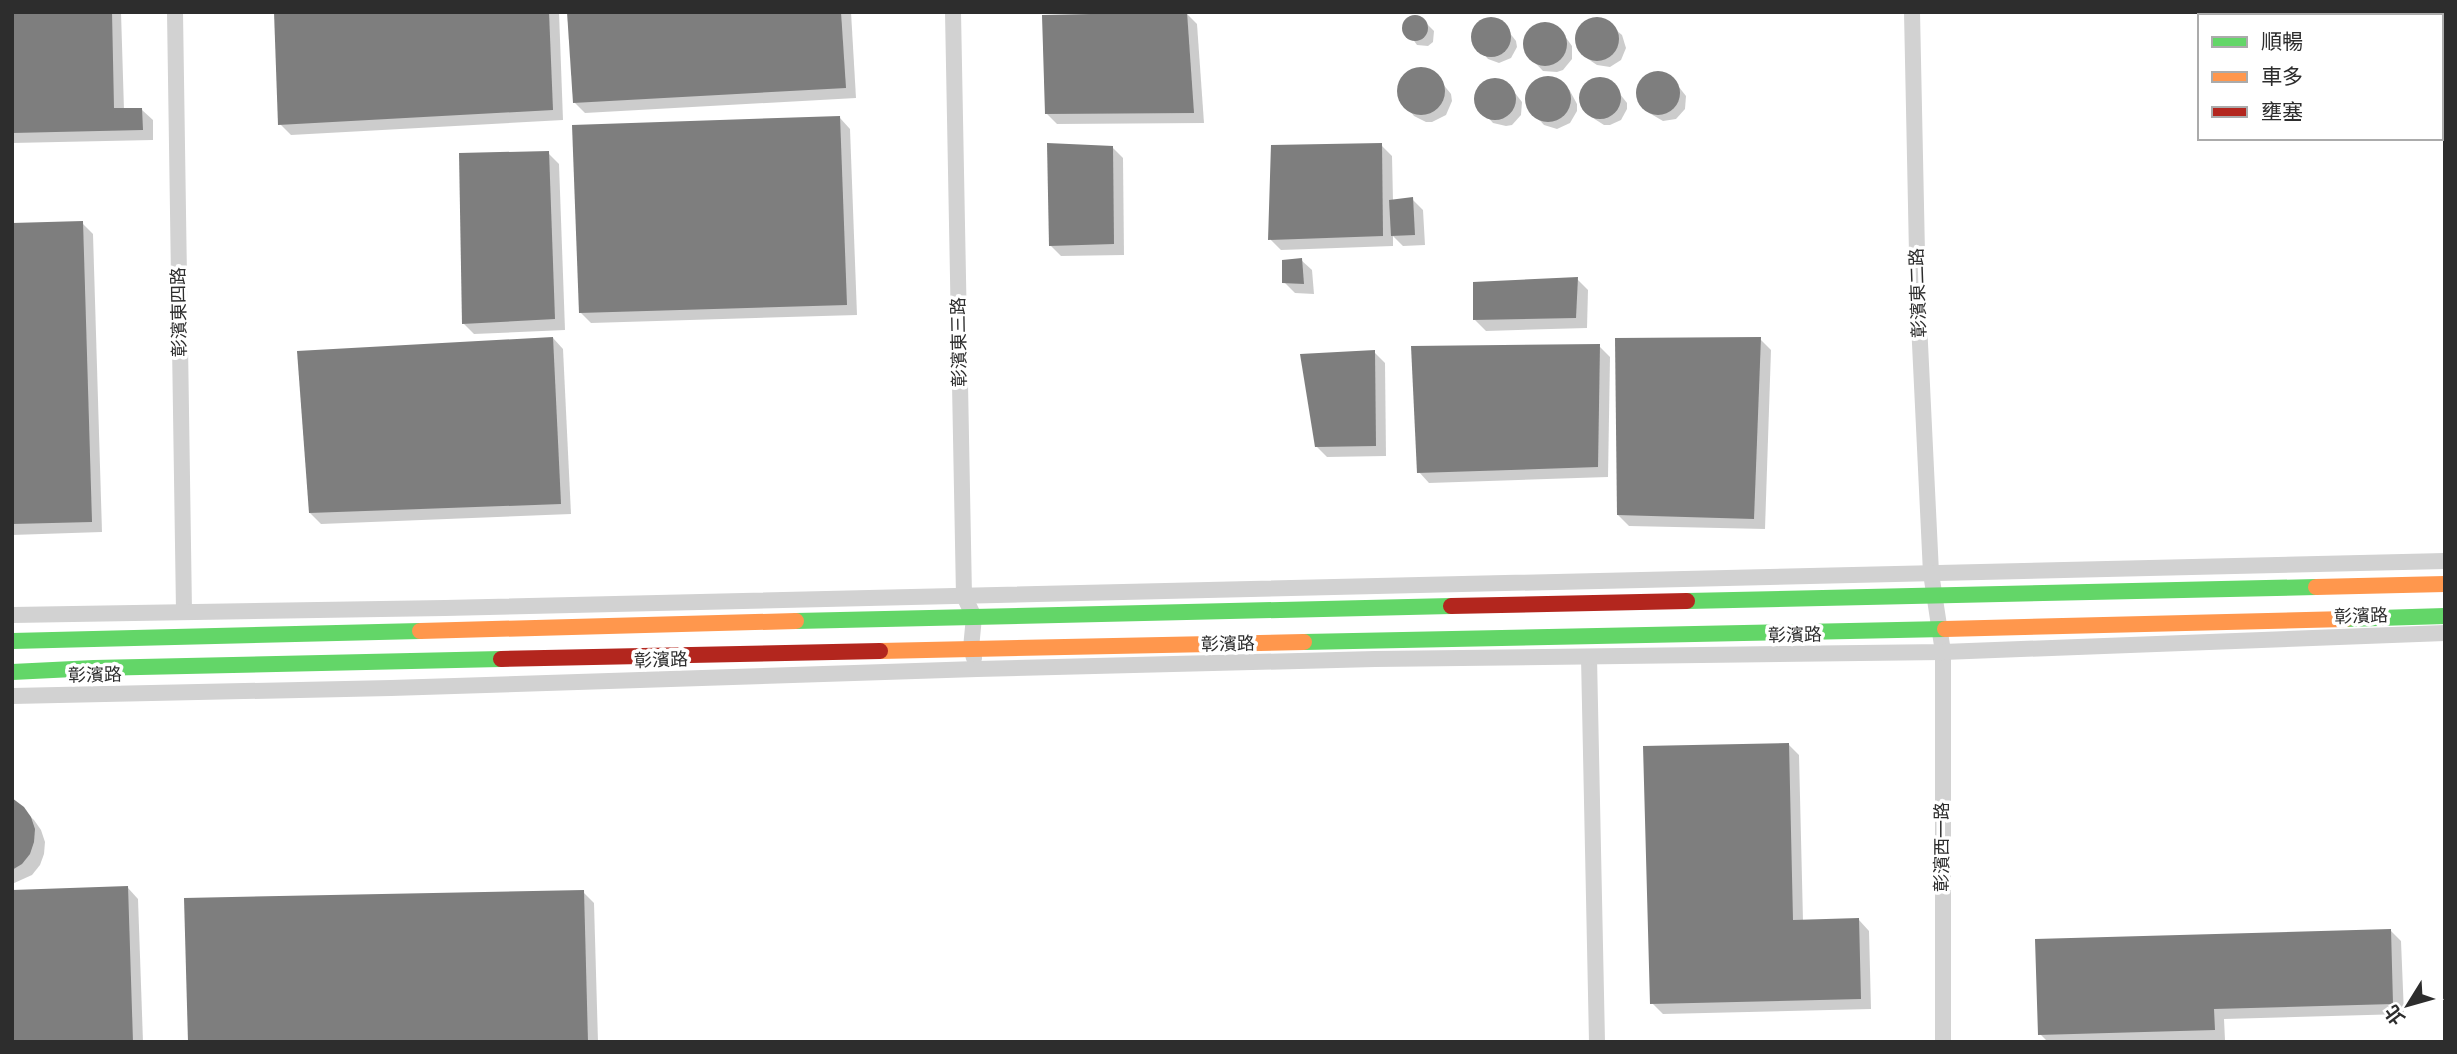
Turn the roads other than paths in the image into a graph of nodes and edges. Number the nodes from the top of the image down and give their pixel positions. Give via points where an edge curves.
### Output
1 (174, 12) edge
2 (953, 12) edge
3 (1912, 12) edge
4 (2445, 561) edge
5 (1931, 573) junction
6 (2445, 584) edge
7 (1934, 594) junction
8 (964, 596) junction
9 (184, 611) junction
10 (12, 615) edge
11 (2445, 615) edge
12 (974, 617) junction
13 (1940, 629) junction
14 (2445, 633) edge
15 (12, 641) edge
16 (971, 648) junction
17 (1943, 652) junction
18 (1589, 657) junction
19 (977, 669) junction
20 (12, 672) edge
21 (12, 696) edge
22 (1597, 1042) edge
23 (1943, 1042) edge

1 - 9 street, 彰濱東四路
2 - 8 street, 彰濱東三路
3 - 5 street, 彰濱東二路 via 1918,302
4 - 5 street
5 - 7 street, 彰濱東二路
5 - 8 street
6 - 7 street, 彰濱路
7 - 12 street, 彰濱路
7 - 13 street, 彰濱東二路
8 - 9 street
8 - 12 street, 彰濱東三路
9 - 10 street
11 - 13 street, 彰濱路
12 - 15 street, 彰濱路
12 - 16 street
13 - 16 street, 彰濱路
13 - 17 street, 彰濱西一路
14 - 17 street, 彰濱路
16 - 19 street
16 - 20 street, 彰濱路
17 - 18 street, 彰濱路
17 - 23 street, 彰濱西一路
18 - 19 street, 彰濱路
18 - 22 street
19 - 21 street, 彰濱路

